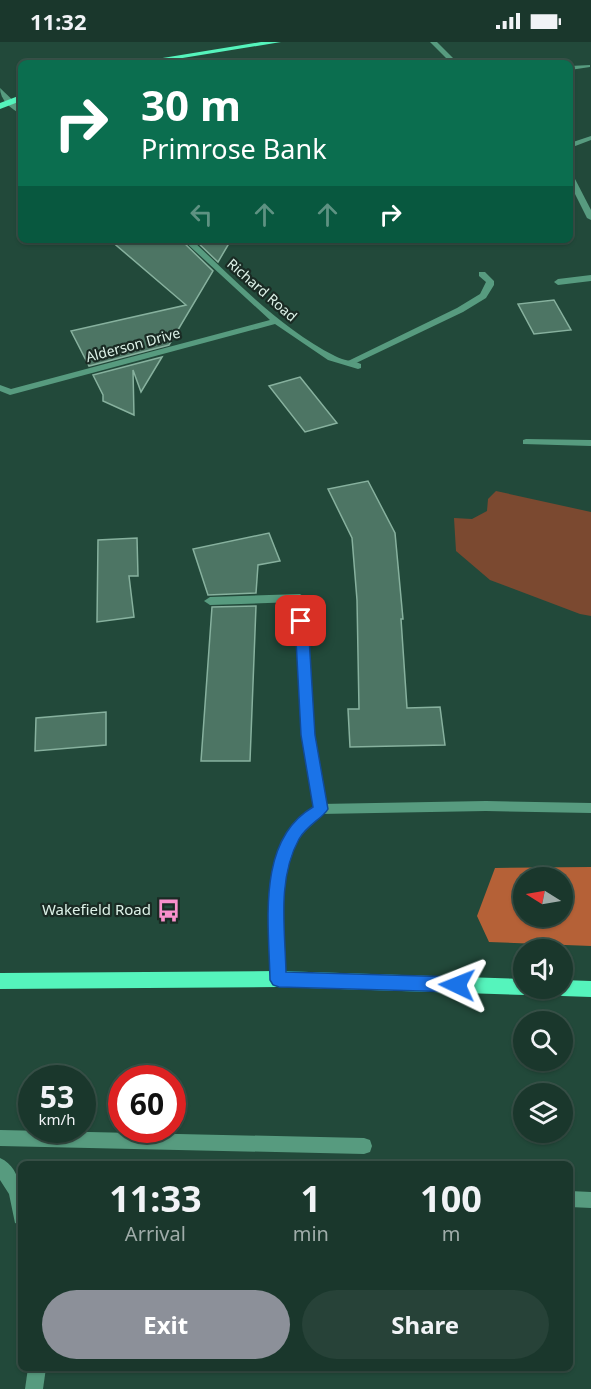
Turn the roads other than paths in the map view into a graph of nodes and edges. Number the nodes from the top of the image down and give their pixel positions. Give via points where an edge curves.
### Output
1 (277, 42) edge
2 (433, 42) edge
3 (156, 60) edge
4 (452, 60) edge
5 (588, 66) dead end
6 (573, 68) edge
7 (0, 90) edge
8 (4, 104) edge
9 (18, 111) edge
10 (591, 138) edge
11 (573, 145) edge
12 (573, 183) edge
13 (591, 218) edge
14 (190, 243) edge
15 (482, 274) dead end
16 (591, 278) edge
17 (558, 282) dead end
18 (274, 321) junction
19 (0, 388) edge
20 (526, 442) dead end
21 (591, 443) edge
22 (210, 601) dead end
23 (591, 808) edge
24 (320, 809) junction
25 (279, 980) junction
26 (0, 981) edge
27 (513, 987) edge
28 (573, 988) edge
29 (591, 989) edge
30 (0, 1138) edge
31 (364, 1146) dead end
32 (0, 1166) edge
33 (18, 1198) edge
34 (573, 1199) edge
35 (591, 1200) edge
36 (37, 1371) edge
37 (34, 1389) edge

1 - 3 main road
2 - 4 street
5 - 6 street
7 - 8 street
8 - 9 street
10 - 11 street
12 - 13 street
14 - 18 street, Richard Road
15 - 18 street, Richard Road via 490,281 483,296 354,364 334,360
16 - 17 street
18 - 19 street, Alderson Drive via 10,392
20 - 21 street
22 - 24 street via 300,598 308,735
23 - 24 street
24 - 25 street via 305,818 293,834 280,866 276,910
25 - 26 main road
25 - 27 main road
28 - 29 main road
30 - 31 street
32 - 33 street
34 - 35 street
36 - 37 street

